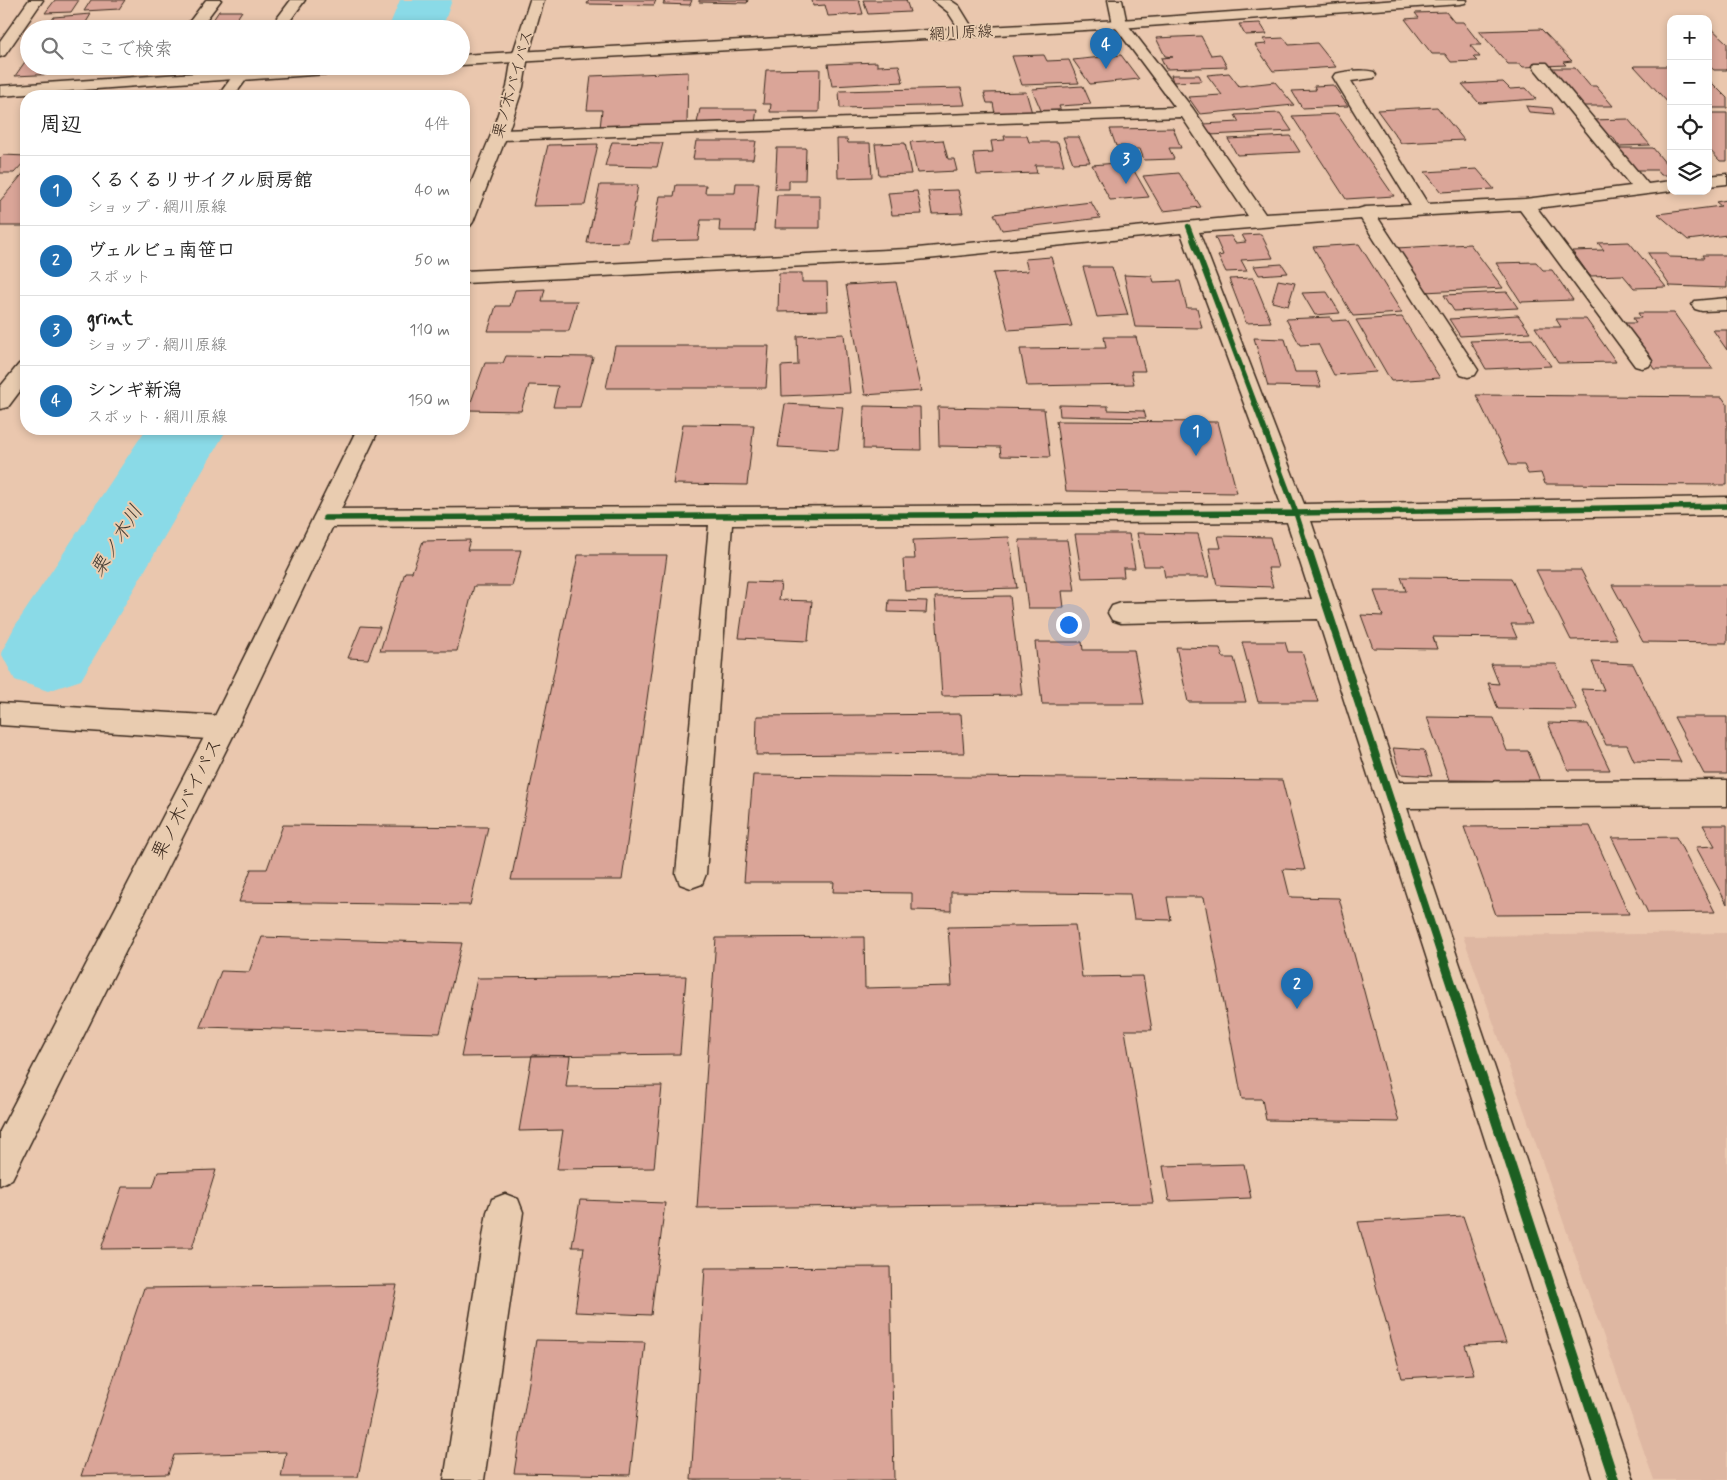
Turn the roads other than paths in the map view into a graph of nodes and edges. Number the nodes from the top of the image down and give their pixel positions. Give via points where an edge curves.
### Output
1 (36, 0) edge
2 (214, 0) edge
3 (298, 0) edge
4 (537, 0) edge
5 (940, 0) edge
6 (1115, 0) edge
7 (1460, 0) edge
8 (22, 20) edge
9 (198, 20) edge
10 (283, 20) edge
11 (20, 23) edge
12 (1120, 24) junction
13 (968, 32) junction
14 (0, 52) edge
15 (520, 56) junction
16 (470, 59) edge
17 (1541, 66) dead end
18 (154, 75) edge
19 (205, 75) edge
20 (241, 75) edge
21 (1368, 75) dead end
22 (149, 82) junction
23 (230, 90) edge
24 (0, 91) edge
25 (1187, 112) junction
26 (499, 135) junction
27 (1727, 179) edge
28 (1712, 181) edge
29 (1667, 186) edge
30 (1643, 189) junction
31 (1525, 204) junction
32 (470, 207) edge
33 (1423, 211) junction
34 (1365, 212) junction
35 (1260, 220) junction
36 (1188, 226) junction
37 (470, 277) edge
38 (1727, 304) edge
39 (1702, 305) dead end
40 (1642, 361) dead end
41 (1468, 370) dead end
42 (20, 377) edge
43 (0, 402) edge
44 (365, 435) edge
45 (1727, 506) edge
46 (1296, 513) junction
47 (721, 517) junction
48 (324, 518) junction
49 (1328, 609) junction
50 (1121, 613) dead end
51 (0, 714) edge
52 (223, 728) junction
53 (1727, 793) edge
54 (1389, 795) junction
55 (691, 874) dead end
56 (0, 1167) edge
57 (505, 1212) dead end
58 (464, 1480) edge
59 (1614, 1480) edge

1 - 8 main road
2 - 9 main road
3 - 10 main road
4 - 15 main road, 栗ノ木バイパス
5 - 13 main road via 954,9
6 - 12 main road
7 - 12 main road, 網川原線
11 - 14 main road
12 - 13 main road, 網川原線
12 - 25 main road
13 - 15 main road, 網川原線
15 - 16 main road, 網川原線
15 - 26 main road, 栗ノ木バイパス via 515,87
17 - 30 main road
18 - 22 main road
19 - 22 main road
20 - 23 main road
21 - 33 main road via 1341,77
22 - 24 main road
25 - 26 main road
25 - 35 main road
26 - 32 main road, 栗ノ木バイパス
27 - 28 main road
29 - 30 main road
30 - 31 main road
31 - 33 main road
31 - 40 main road
33 - 34 main road
34 - 35 main road
34 - 41 main road
35 - 36 main road
36 - 37 main road via 907,255
36 - 46 main road
38 - 39 main road
42 - 43 main road
44 - 48 main road, 栗ノ木バイパス
45 - 46 main road
46 - 47 main road
46 - 49 main road
47 - 48 main road
47 - 55 main road
48 - 52 main road, 栗ノ木バイパス
49 - 50 main road
49 - 54 main road
51 - 52 main road
52 - 56 main road, 栗ノ木バイパス
53 - 54 main road
54 - 59 main road
57 - 58 main road

